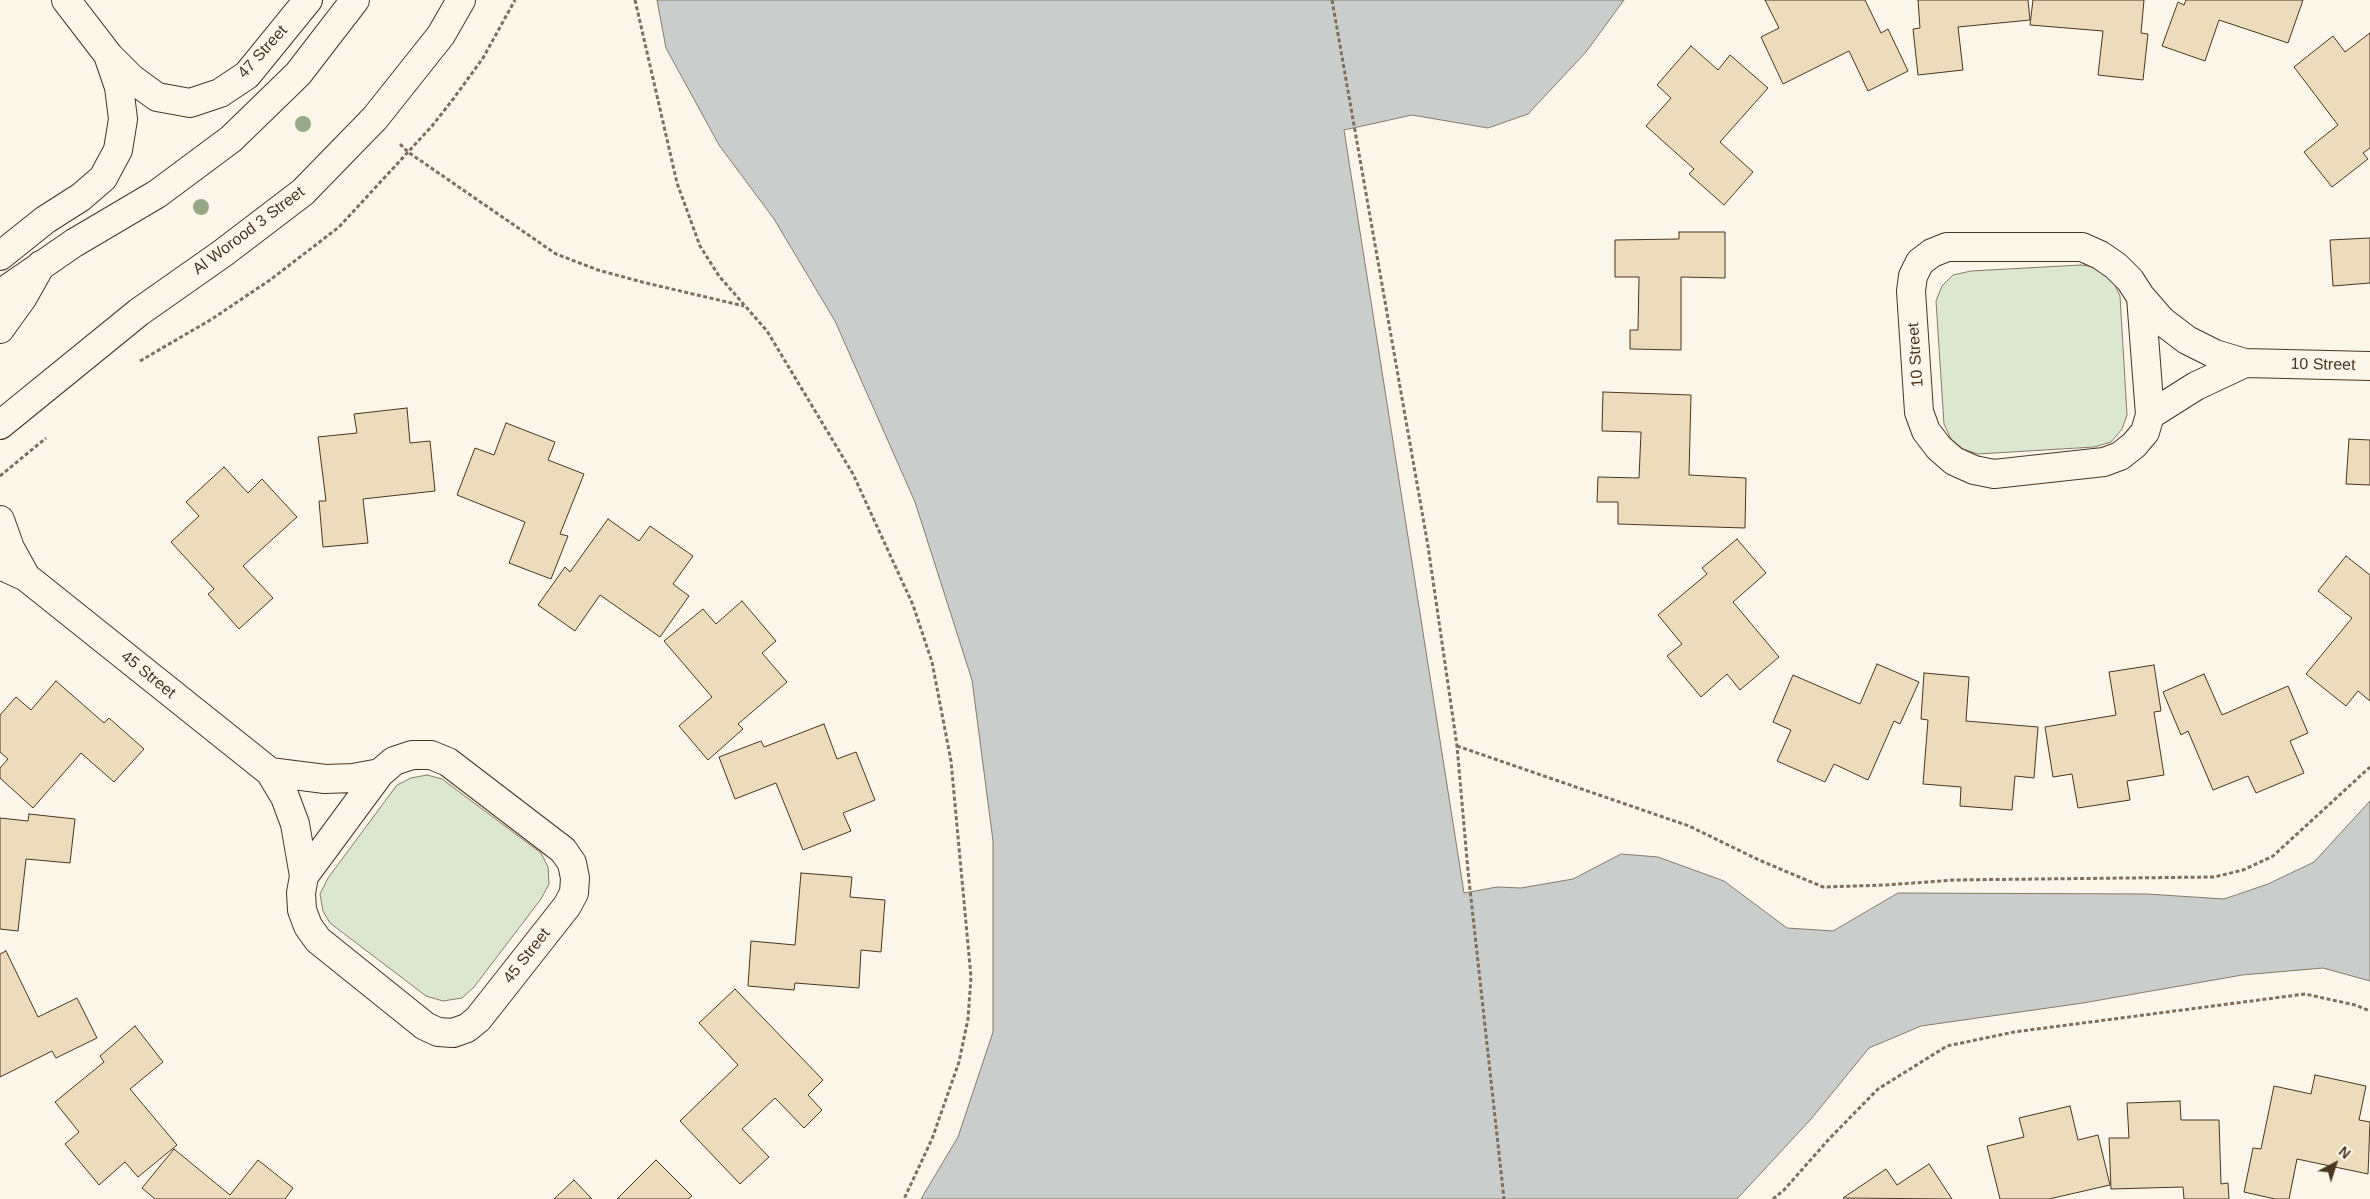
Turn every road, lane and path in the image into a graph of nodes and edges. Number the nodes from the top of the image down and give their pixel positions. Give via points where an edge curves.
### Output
1 (66, 0) edge
2 (308, 0) edge
3 (355, 0) edge
4 (461, 0) edge
5 (635, 0) edge
6 (1332, 0) edge
7 (109, 56) junction
8 (375, 118) junction
9 (0, 256) edge
10 (41, 265) junction
11 (0, 294) edge
12 (2141, 297) junction
13 (744, 306) junction
14 (0, 329) edge
15 (2245, 363) junction
16 (2370, 366) edge
17 (2150, 415) junction
18 (0, 425) edge
19 (0, 520) edge
20 (0, 565) edge
21 (26, 577) junction
22 (1457, 746) junction
23 (2370, 767) edge
24 (270, 772) junction
25 (380, 773) junction
26 (304, 876) junction
27 (2370, 1011) edge
28 (904, 1199) edge
29 (1504, 1199) edge
30 (1773, 1199) edge

1 - 7 street, 47 Street
2 - 7 street, 47 Street via 247,75 220,93 190,103 157,97
3 - 10 street via 298,74 231,139 157,194
4 - 8 street, Al Worood 3 Street via 440,35
5 - 13 path via 678,183 700,246
6 - 22 path via 1428,546
7 - 9 street, 47 Street via 119,87 123,119 118,150 104,178
8 - 13 path via 408,152 556,254 607,273
8 - 18 street, Al Worood 3 Street via 303,192 139,312
10 - 11 street
10 - 14 street
12 - 15 street, 10 Street via 2162,321 2187,340 2215,354
12 - 17 street, 10 Street
12 - 17 street, 10 Street via 2116,266 2082,247 1947,247 1932,252 1920,262 1913,276 1911,291 1919,412 1926,431 1954,461 1994,474 2104,462 2120,456 2144,432
13 - 28 path via 767,331 853,474 897,570 932,662 951,761 971,977 968,1019 959,1062 932,1139
15 - 16 street, 10 Street
15 - 17 street, 10 Street via 2196,386
19 - 21 street, 45 Street via 10,548
20 - 21 street, 45 Street
21 - 24 street, 45 Street
22 - 23 path via 1689,826 1823,887 1954,880 2214,877 2243,870 2273,856
22 - 29 path
24 - 25 street, 45 Street via 325,779
24 - 26 street, 45 Street via 296,824
25 - 26 street, 45 Street
25 - 26 street, 45 Street via 394,761 412,755 431,755 448,762 563,850 572,863 575,878 574,893 567,906 478,1019 453,1033 438,1032 425,1026 318,940 302,910
27 - 30 path via 2305,994 2014,1032 1947,1046 1878,1089

